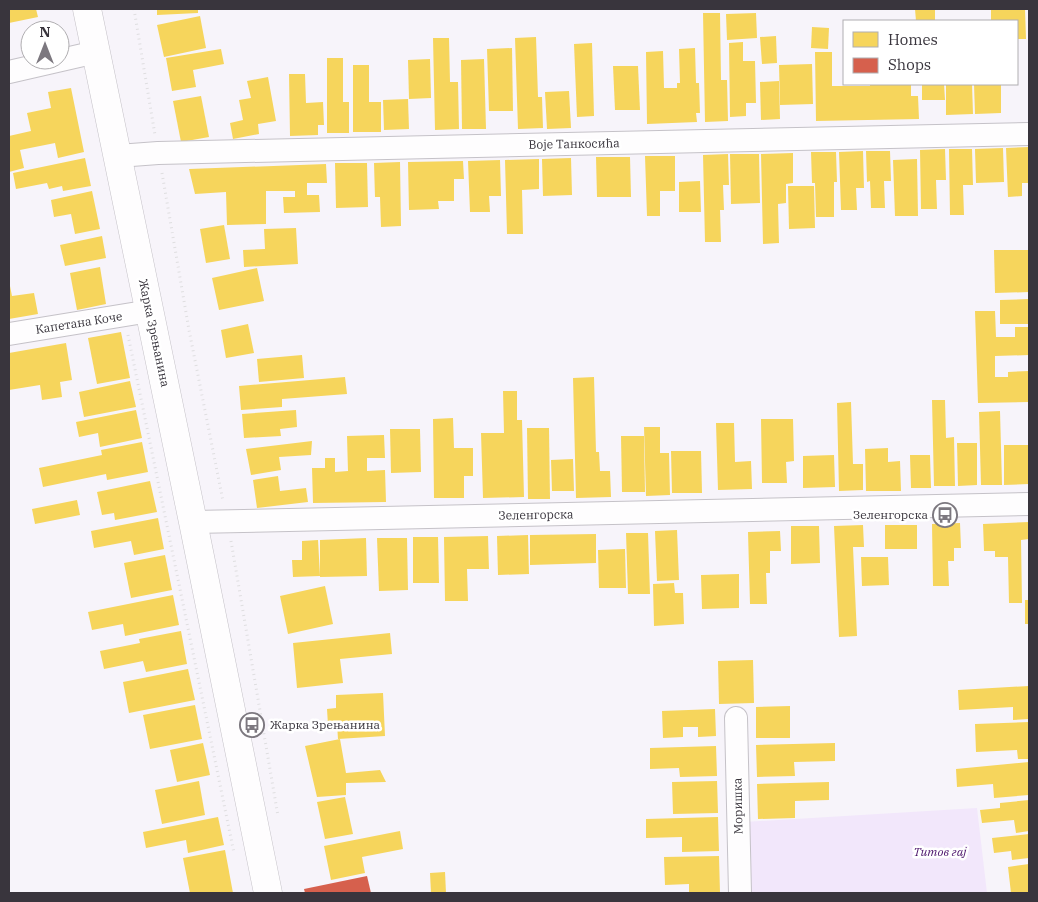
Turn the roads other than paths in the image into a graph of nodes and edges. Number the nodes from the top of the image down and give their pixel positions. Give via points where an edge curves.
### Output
1 (87, 9) edge
2 (96, 52) junction
3 (9, 72) edge
4 (1029, 134) edge
5 (118, 156) junction
6 (137, 314) junction
7 (9, 334) edge
8 (1029, 504) edge
9 (193, 522) junction
10 (736, 718) dead end
11 (268, 893) edge
12 (740, 893) edge

1 - 2 main road, Жарка Зрењанина
2 - 3 street
2 - 5 main road, Жарка Зрењанина
4 - 5 street, Воје Танкосића
5 - 6 main road, Жарка Зрењанина
6 - 7 street, Капетана Коче
6 - 9 main road, Жарка Зрењанина
8 - 9 street, Зеленгорска
9 - 11 main road, Жарка Зрењанина
10 - 12 street, Моришка

